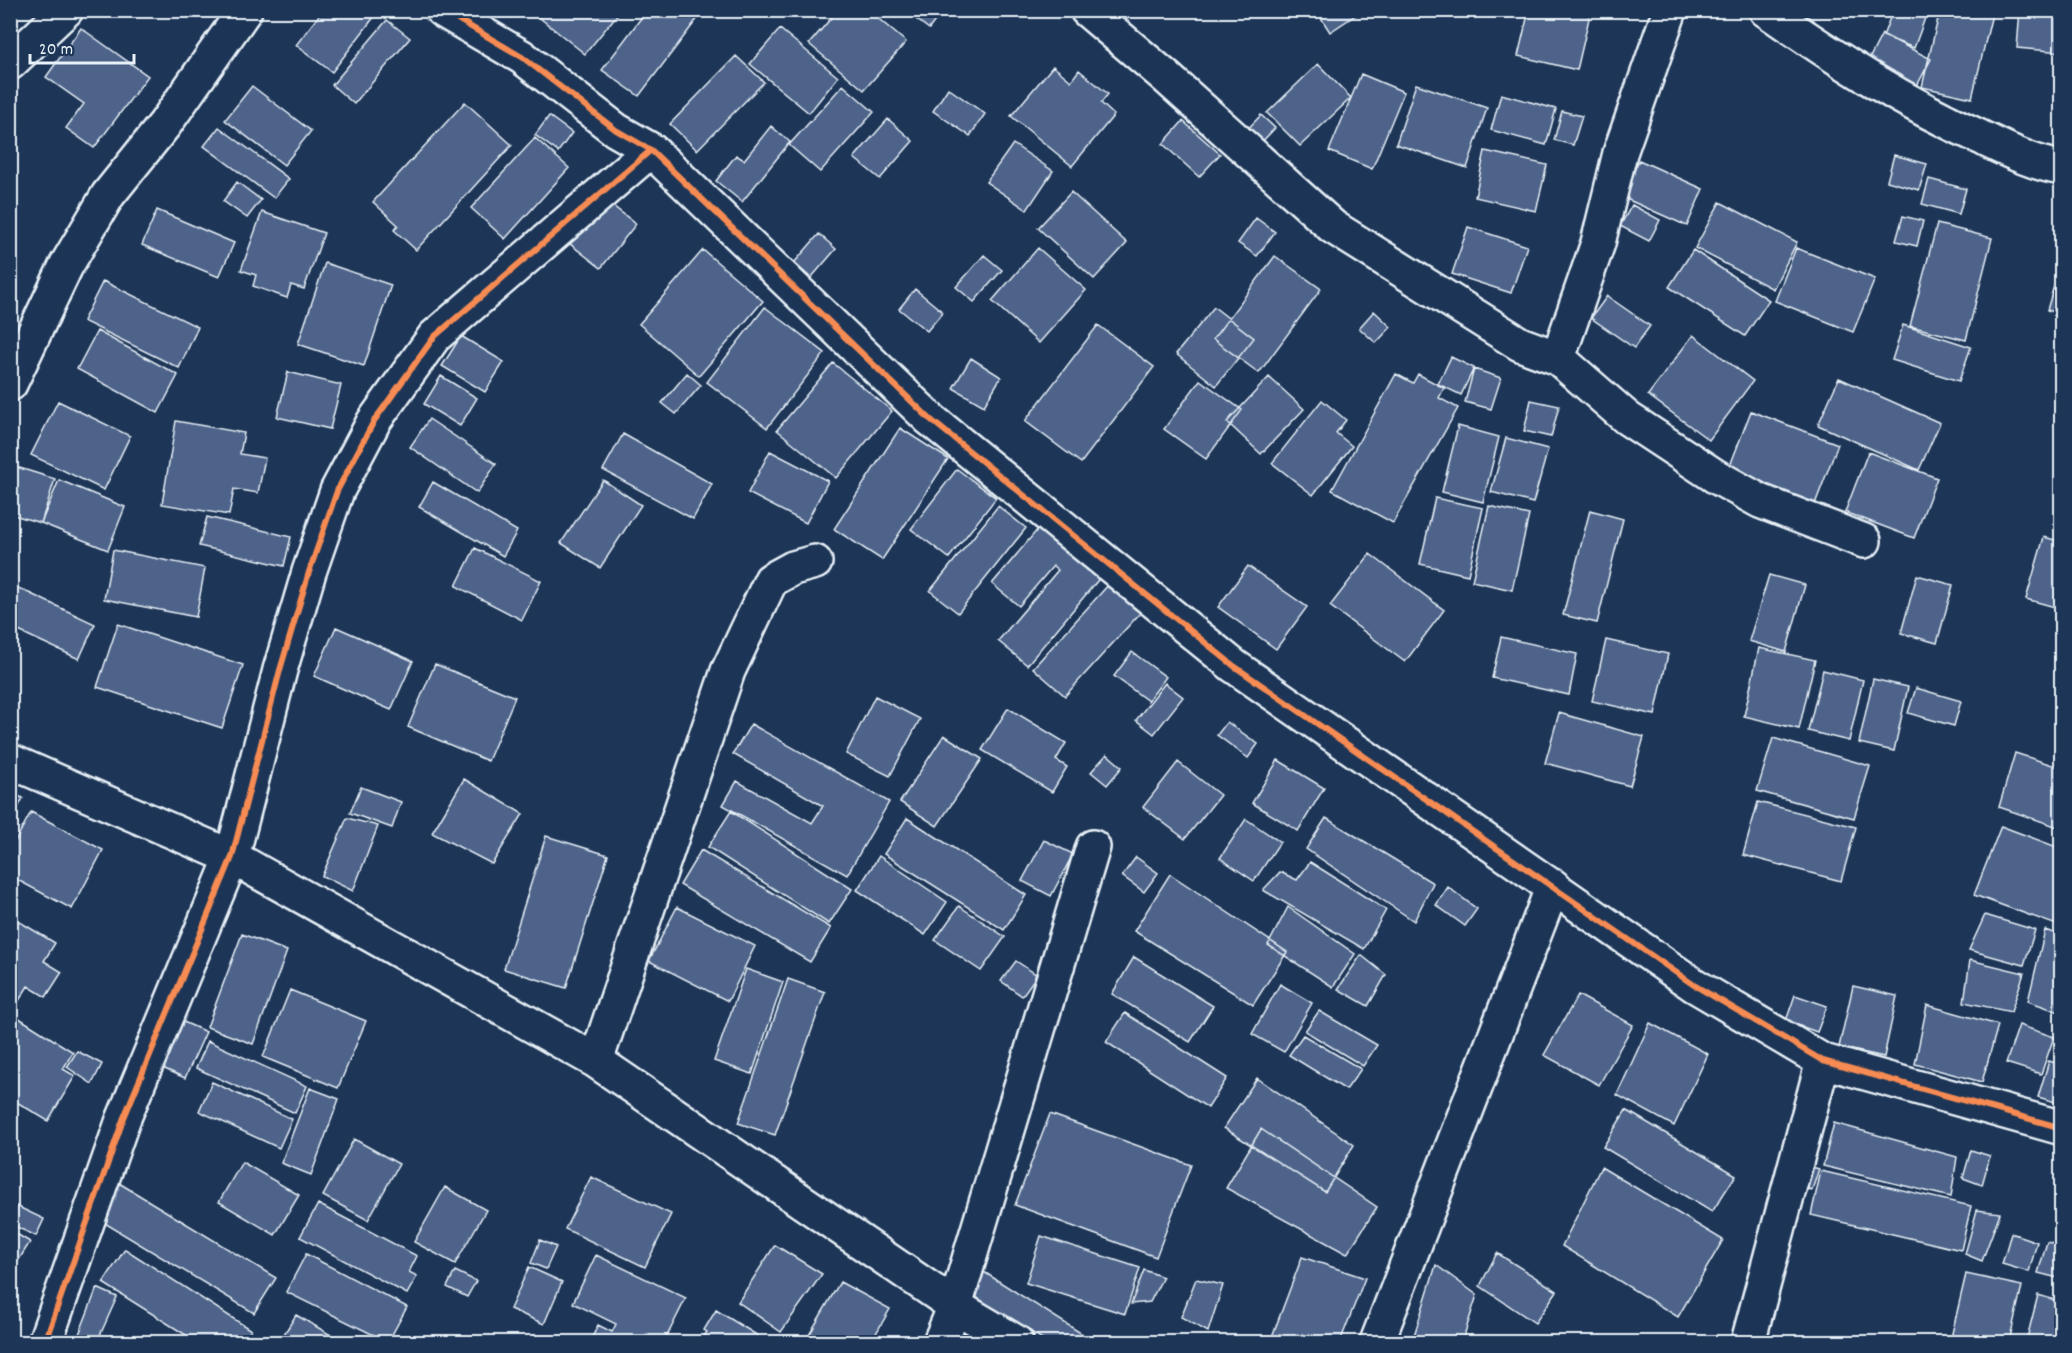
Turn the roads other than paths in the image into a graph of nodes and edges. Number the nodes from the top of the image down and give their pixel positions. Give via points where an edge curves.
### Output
1 (66, 10) edge
2 (245, 10) edge
3 (442, 10) edge
4 (1087, 10) edge
5 (1670, 10) edge
6 (1766, 10) edge
7 (10, 63) edge
8 (651, 150) junction
9 (2061, 168) edge
10 (1558, 358) junction
11 (10, 384) edge
12 (1864, 541) dead end
13 (815, 562) dead end
14 (10, 761) edge
15 (1093, 847) dead end
16 (232, 857) junction
17 (1553, 886) junction
18 (596, 1060) junction
19 (1823, 1061) junction
20 (2061, 1128) edge
21 (954, 1306) junction
22 (45, 1342) edge
23 (940, 1342) edge
24 (1016, 1342) edge
25 (1377, 1342) edge
26 (1748, 1342) edge

1 - 7 street
2 - 11 street via 165,124 108,195 66,266
3 - 8 street via 522,57 616,130
4 - 10 street via 1333,227 1520,344
5 - 10 street via 1620,153 1598,243
6 - 9 street via 1930,115 2038,164
8 - 16 street via 434,337 374,421 337,491 309,572
8 - 17 street via 948,434 1234,666
10 - 12 street via 1627,418 1715,476 1760,501
13 - 18 street via 771,580 728,671
14 - 16 street
15 - 21 street
16 - 18 street
16 - 22 street via 123,1120
17 - 19 street via 1694,985
17 - 25 street
18 - 21 street
19 - 20 street
19 - 26 street
21 - 23 street
21 - 24 street

